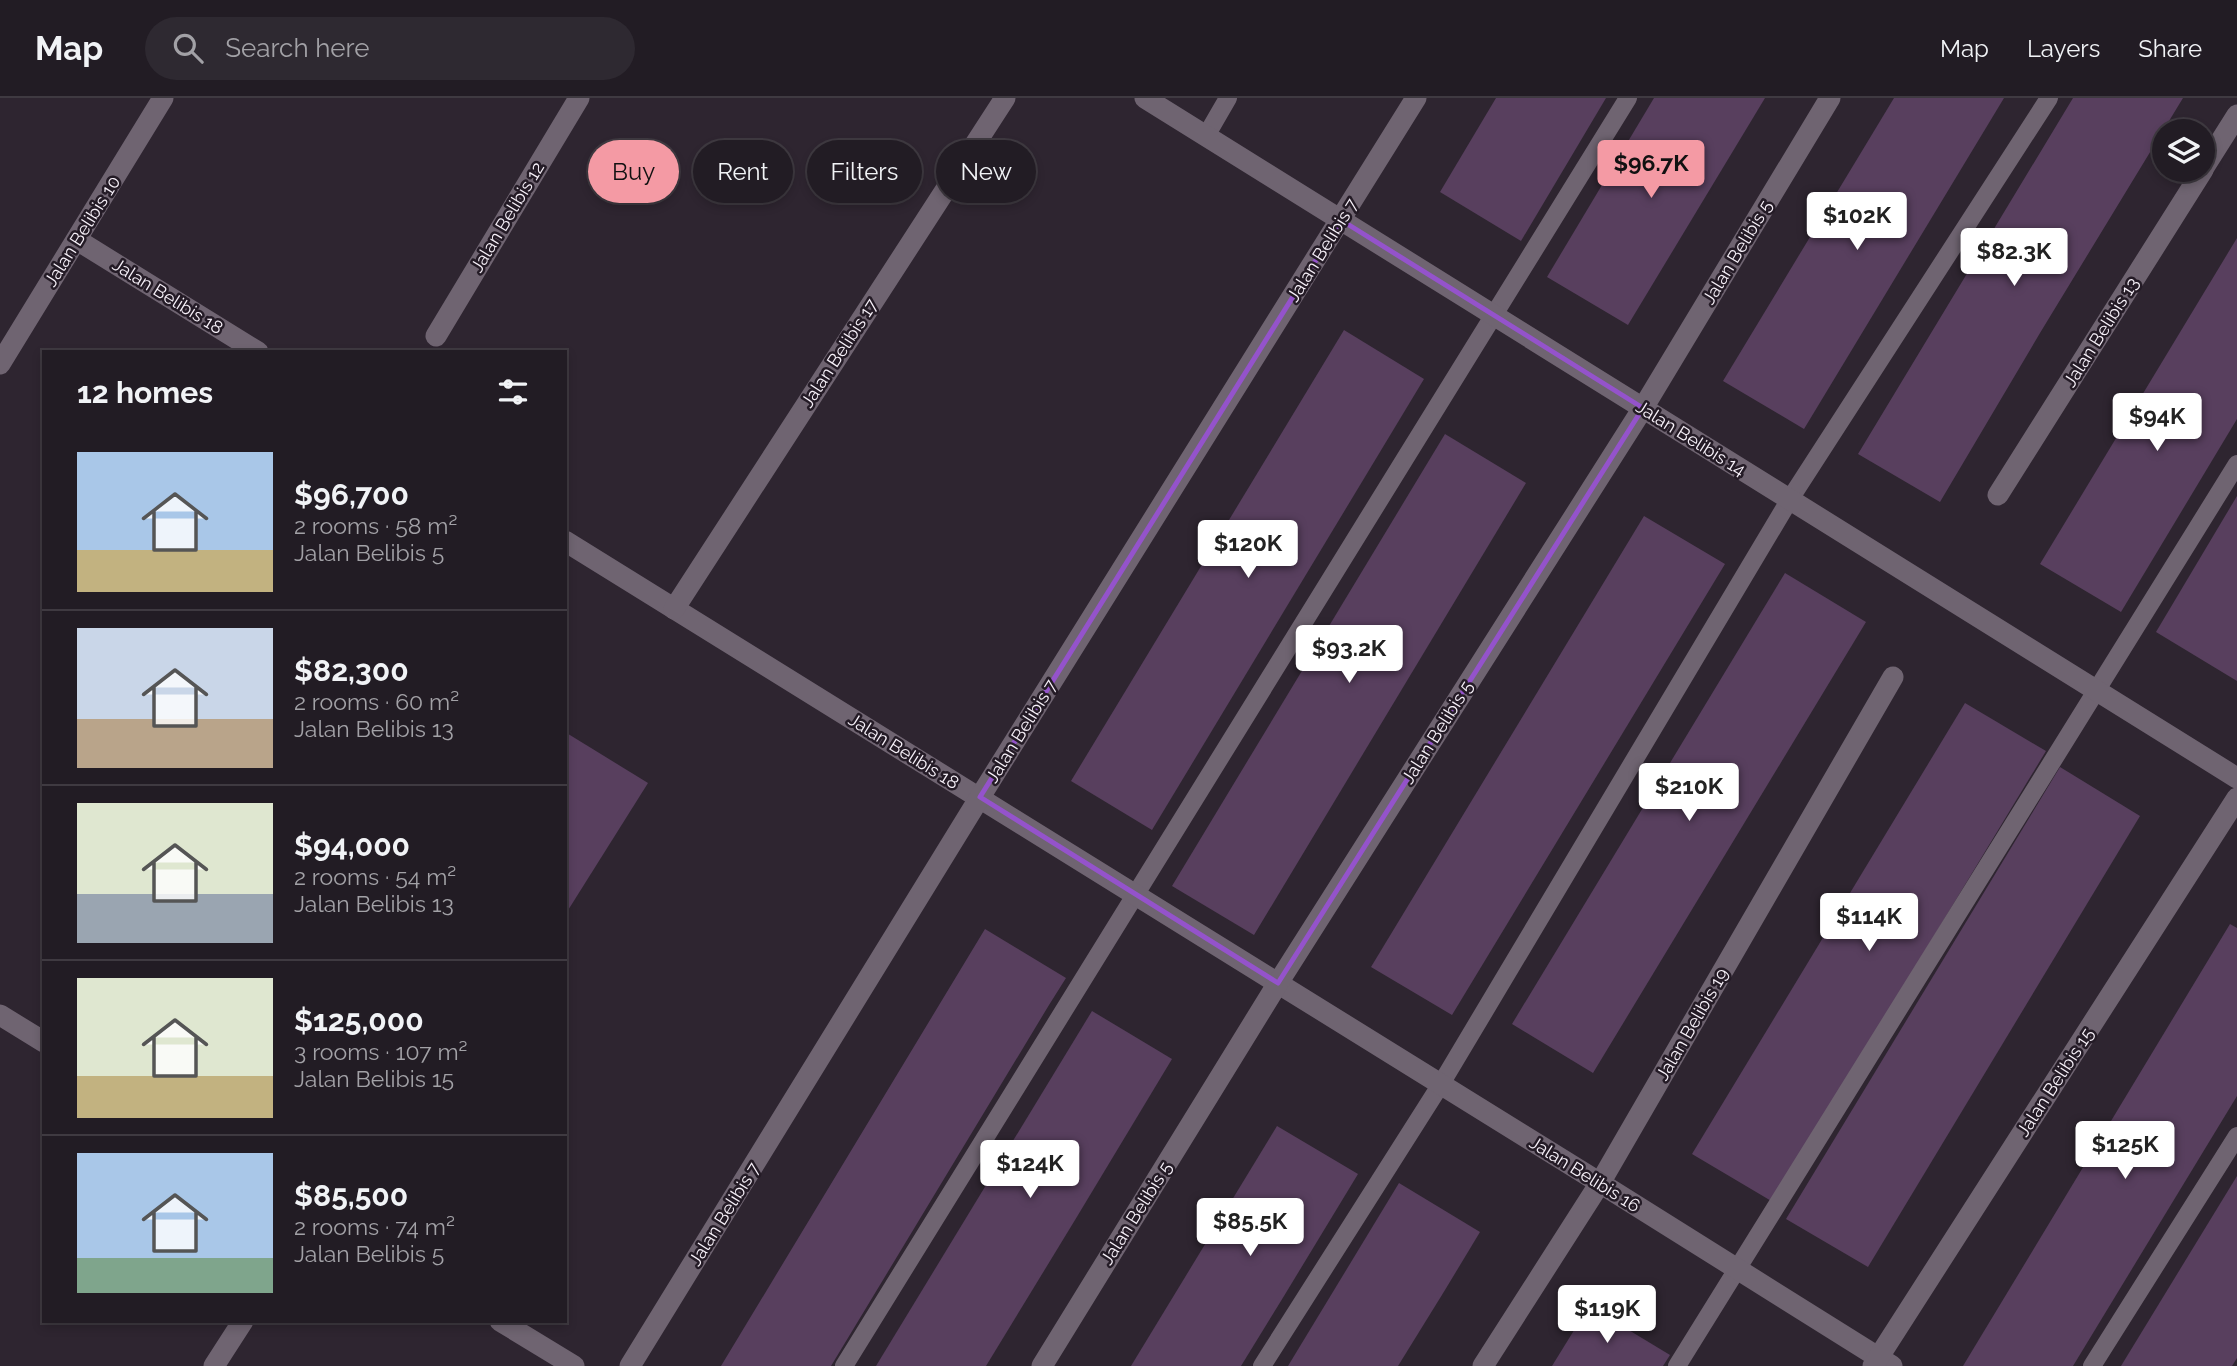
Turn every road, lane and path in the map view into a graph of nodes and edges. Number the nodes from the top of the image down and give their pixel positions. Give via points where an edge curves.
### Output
1 (163, 98) edge
2 (579, 98) edge
3 (1005, 98) edge
4 (1145, 98) edge
5 (1228, 98) edge
6 (1416, 98) edge
7 (1628, 98) edge
8 (1830, 98) edge
9 (2049, 98) edge
10 (2237, 115) edge
11 (1206, 136) junction
12 (2215, 150) edge
13 (2195, 182) edge
14 (1341, 220) junction
15 (77, 240) junction
16 (1494, 315) junction
17 (436, 336) dead end
18 (255, 350) edge
19 (0, 364) edge
20 (1643, 408) junction
21 (2237, 464) edge
22 (1998, 495) dead end
23 (1790, 499) junction
24 (567, 542) edge
25 (674, 609) junction
26 (1893, 677) dead end
27 (2095, 690) junction
28 (2237, 778) edge
29 (980, 797) junction
30 (2237, 798) edge
31 (1136, 895) junction
32 (1278, 983) junction
33 (0, 1015) edge
34 (42, 1041) edge
35 (1441, 1084) junction
36 (2237, 1136) edge
37 (1600, 1183) junction
38 (1737, 1269) junction
39 (242, 1323) edge
40 (503, 1323) edge
41 (1881, 1363) edge
42 (214, 1366) edge
43 (574, 1366) edge
44 (630, 1366) edge
45 (844, 1366) edge
46 (1042, 1366) edge
47 (1262, 1366) edge
48 (1483, 1366) edge
49 (1677, 1366) edge
50 (2092, 1366) edge

1 - 15 street, Jalan Belibis 10
2 - 17 street, Jalan Belibis 12
3 - 25 street, Jalan Belibis 17
4 - 11 street, Jalan Belibis 14
5 - 11 lane
6 - 14 street, Jalan Belibis 7
7 - 16 lane
8 - 20 street, Jalan Belibis 5
9 - 23 lane
10 - 12 street, Jalan Belibis 13
11 - 14 street, Jalan Belibis 14
13 - 22 street, Jalan Belibis 13
14 - 16 street, Jalan Belibis 14
14 - 29 street, Jalan Belibis 7
15 - 18 street, Jalan Belibis 18
15 - 19 street, Jalan Belibis 10
16 - 20 street, Jalan Belibis 14
16 - 31 lane
20 - 23 street, Jalan Belibis 14
20 - 32 street, Jalan Belibis 5
21 - 27 lane
23 - 27 street, Jalan Belibis 14
23 - 35 lane
24 - 25 street, Jalan Belibis 18
25 - 29 street, Jalan Belibis 18
26 - 37 street, Jalan Belibis 19
27 - 28 street, Jalan Belibis 14
27 - 38 lane
29 - 31 street, Jalan Belibis 18
29 - 44 street, Jalan Belibis 7
30 - 41 street, Jalan Belibis 15
31 - 32 street, Jalan Belibis 18
31 - 45 lane
32 - 35 street, Jalan Belibis 16
32 - 46 street, Jalan Belibis 5
33 - 34 street
35 - 37 street, Jalan Belibis 16
35 - 47 lane
36 - 50 lane
37 - 38 street, Jalan Belibis 16
37 - 48 street, Jalan Belibis 19
38 - 41 street, Jalan Belibis 16
38 - 49 lane
39 - 42 street
40 - 43 street

